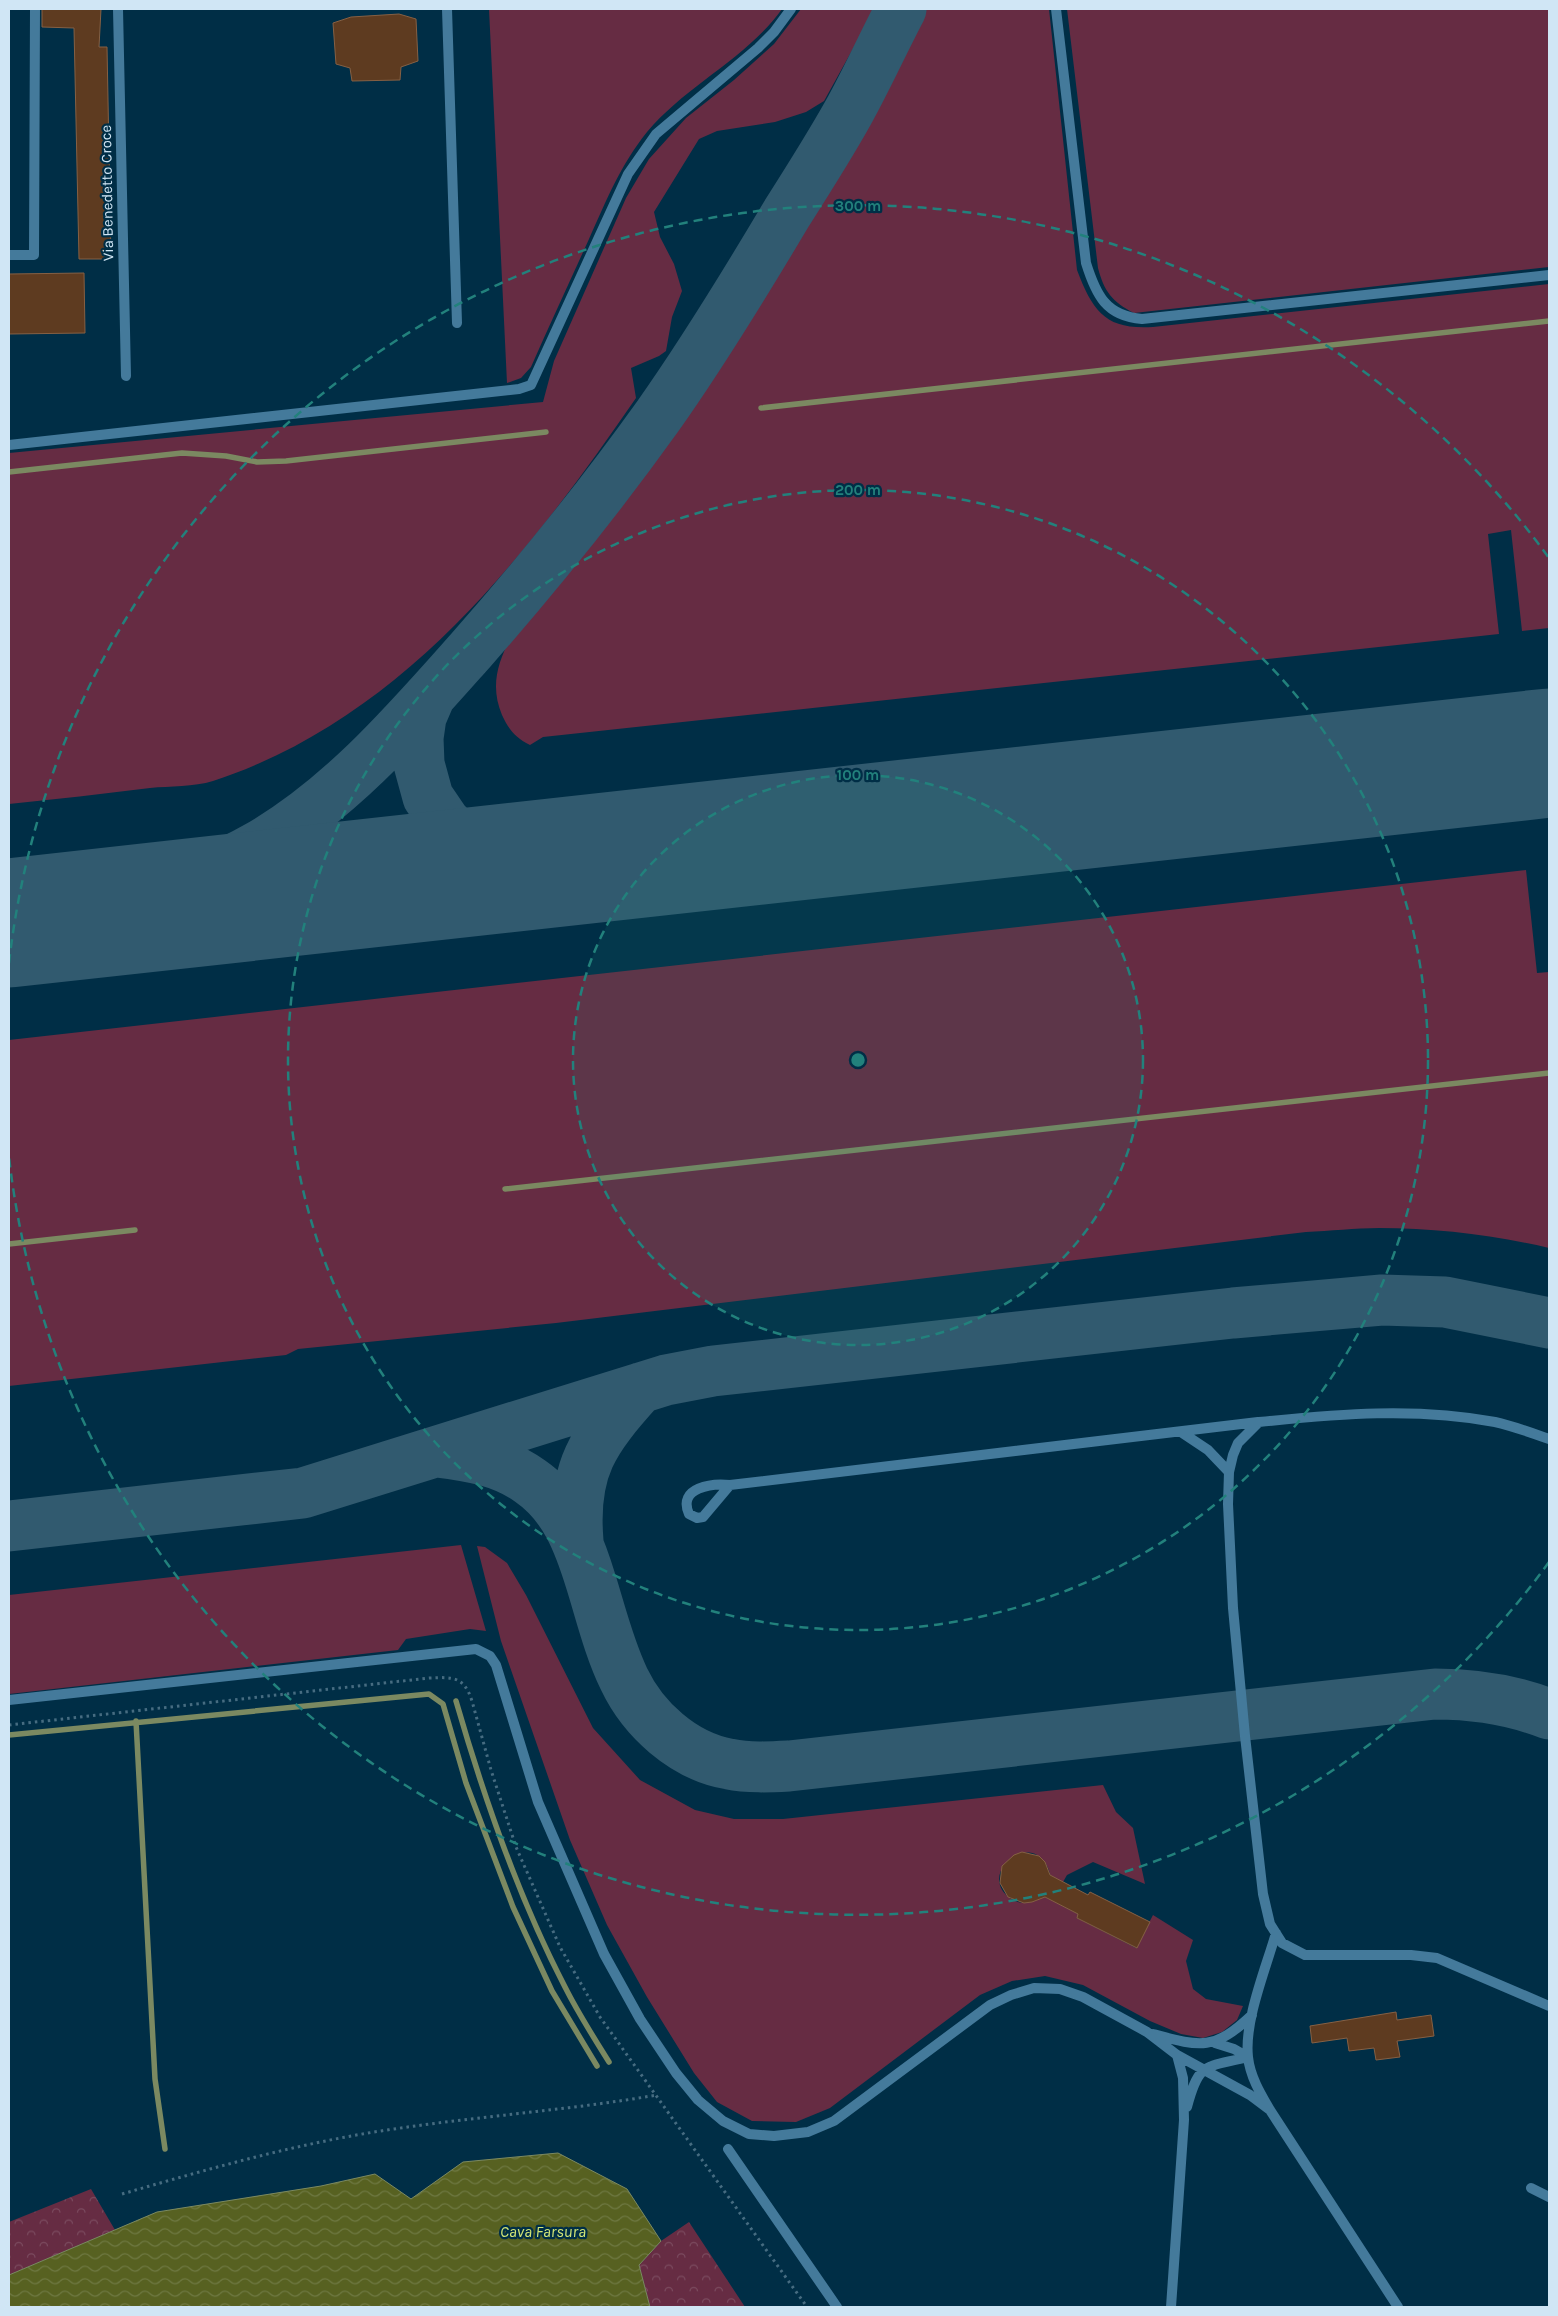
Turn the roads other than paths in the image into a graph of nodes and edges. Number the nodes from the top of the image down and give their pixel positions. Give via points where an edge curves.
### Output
1 (36, 9) edge
2 (118, 9) edge
3 (447, 9) edge
4 (791, 9) edge
5 (1056, 9) edge
6 (9, 255) edge
7 (1549, 275) edge
8 (457, 323) dead end
9 (126, 376) dead end
10 (9, 444) edge
11 (1259, 1422) junction
12 (1181, 1432) junction
13 (1549, 1439) edge
14 (1229, 1472) junction
15 (730, 1485) dead end
16 (9, 1700) edge
17 (1276, 1933) junction
18 (1549, 2006) edge
19 (1252, 2015) junction
20 (1147, 2032) junction
21 (1215, 2042) junction
22 (1178, 2056) junction
23 (1248, 2057) junction
24 (1204, 2068) junction
25 (1270, 2110) junction
26 (1184, 2120) junction
27 (728, 2149) dead end
28 (1530, 2188) dead end
29 (1549, 2197) edge
30 (837, 2307) edge
31 (1171, 2307) edge
32 (1398, 2307) edge

1 - 6 street via 34,255
2 - 9 street, Via Benedetto Croce
3 - 8 street
4 - 10 street via 758,48 656,134 628,174 531,384 519,389
5 - 7 street via 1086,263 1094,287 1113,311 1124,318 1142,319
11 - 12 street
11 - 13 street via 1364,1413 1419,1413 1496,1423
11 - 14 street via 1238,1443
12 - 14 street via 1208,1450
12 - 15 street
14 - 17 street via 1232,1608 1245,1736 1263,1894
16 - 20 street via 476,1650 490,1656 496,1665 538,1802 604,1954 640,2019 692,2093 723,2121 749,2134 774,2136 808,2132 834,2121 990,2005 1034,1988 1060,1989 1083,1996
17 - 18 street via 1282,1942 1305,1955 1437,1958
17 - 19 street
19 - 21 street via 1234,2032
19 - 23 street
20 - 21 street via 1188,2043
20 - 22 street
21 - 23 street
22 - 24 street
22 - 26 street via 1183,2078
23 - 24 street
23 - 25 street via 1258,2090
24 - 25 street
24 - 26 street via 1194,2081
25 - 32 street
26 - 31 street
27 - 30 street
28 - 29 street

